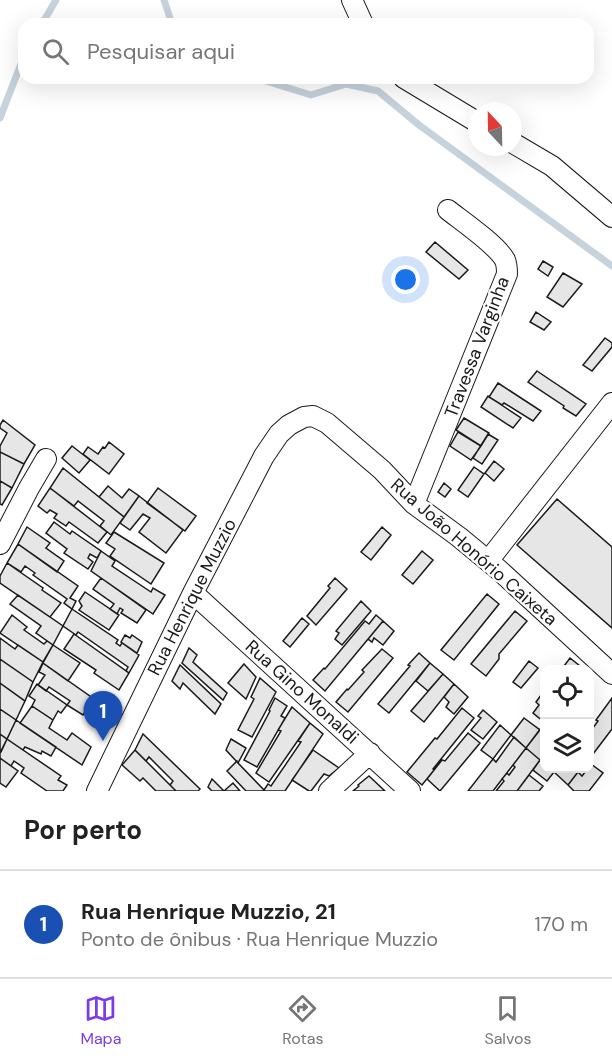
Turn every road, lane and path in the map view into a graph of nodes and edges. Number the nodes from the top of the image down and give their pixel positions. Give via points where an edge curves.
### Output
1 (352, 0) edge
2 (360, 18) edge
3 (414, 84) edge
4 (468, 117) edge
5 (522, 148) edge
6 (447, 210) dead end
7 (612, 217) edge
8 (612, 403) edge
9 (304, 417) joint
10 (46, 459) dead end
11 (414, 504) junction
12 (0, 544) edge
13 (488, 561) junction
14 (193, 593) junction
15 (612, 674) edge
16 (370, 753) junction
17 (97, 791) edge
18 (329, 791) edge
19 (410, 791) edge

1 - 2 street
3 - 4 street
5 - 7 street via 552,166
6 - 11 street, Travessa Varginha via 496,249 504,258 507,274
8 - 13 street
9 - 11 street, Rua João Honório Caixeta via 313,416 327,423 382,470
9 - 14 street, Rua Henrique Muzzio via 289,425 272,444
10 - 12 street
11 - 13 street, Rua João Honório Caixeta
13 - 15 street, Rua João Honório Caixeta
14 - 16 street, Rua Gino Monaldi
14 - 17 street, Rua Henrique Muzzio
16 - 18 street
16 - 19 street, Rua Gino Monaldi

